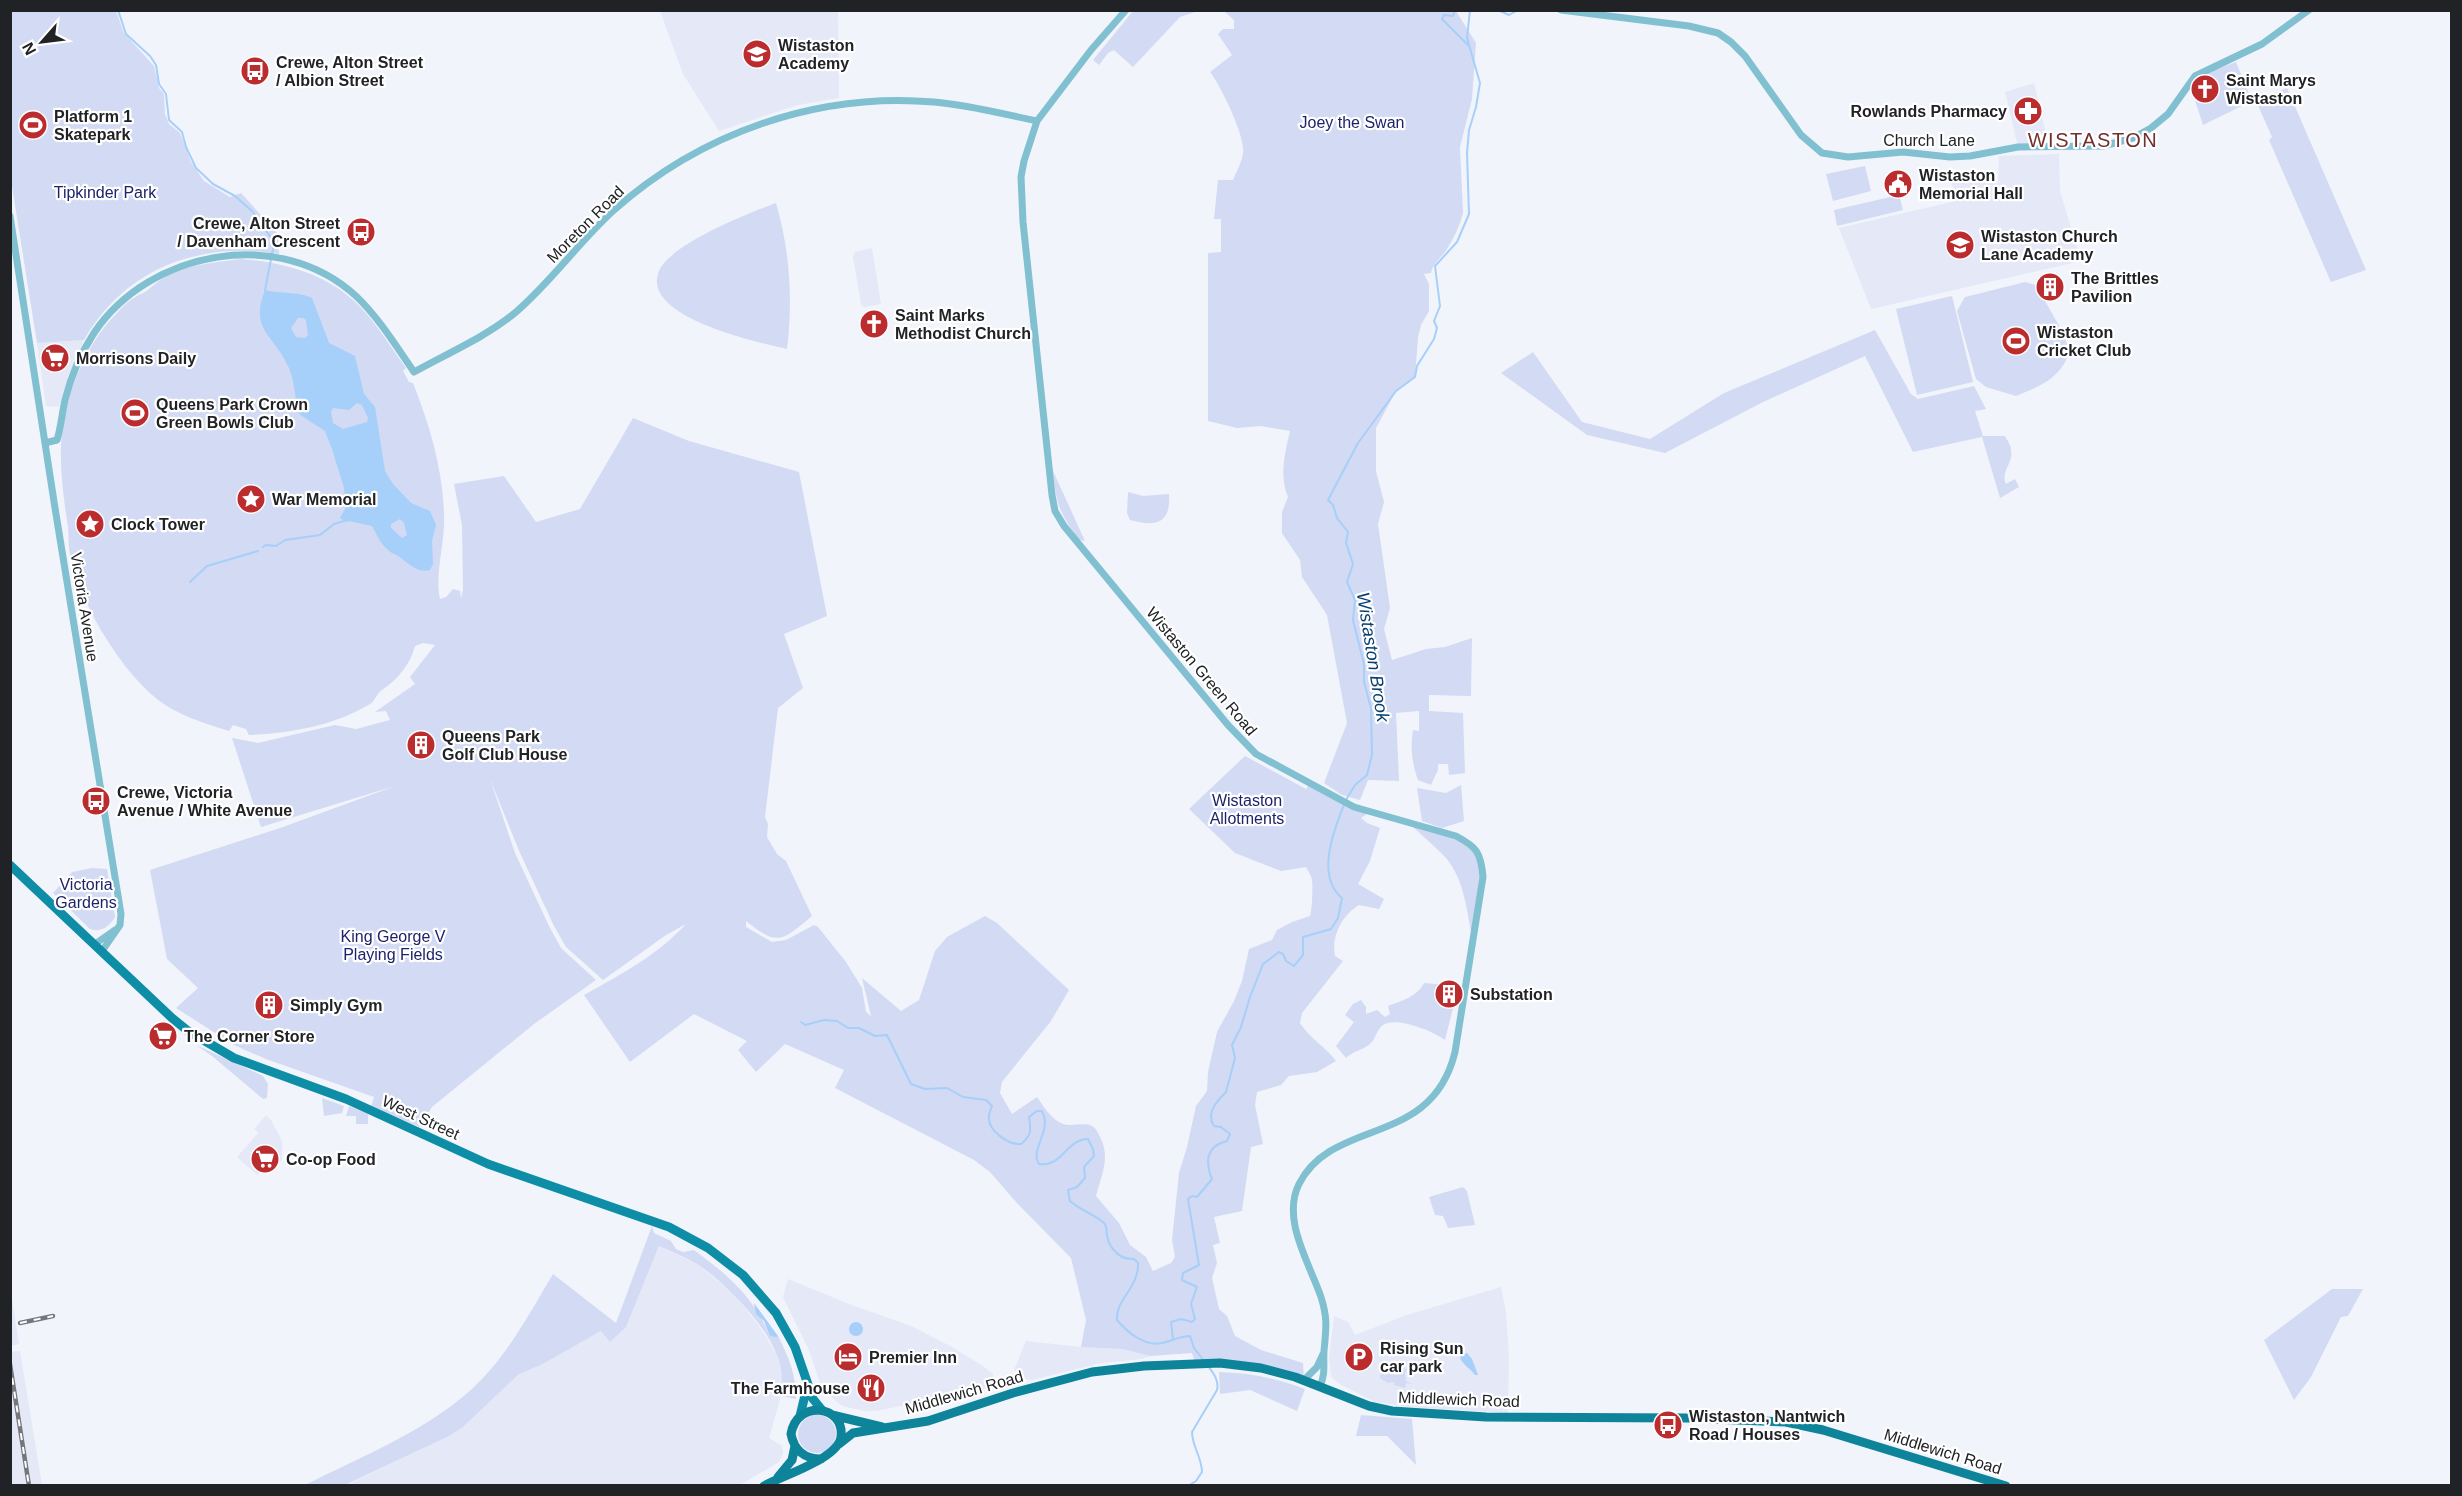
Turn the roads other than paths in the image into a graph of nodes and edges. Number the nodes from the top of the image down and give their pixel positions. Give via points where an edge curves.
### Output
1 (1126, 10) edge
2 (1561, 10) edge
3 (1632, 10) edge
4 (2309, 10) edge
5 (1631, 19) junction
6 (1037, 121) junction
7 (10, 216) edge
8 (45, 443) junction
9 (10, 865) edge
10 (98, 947) junction
11 (1324, 1352) junction
12 (1304, 1380) junction
13 (808, 1385) junction
14 (1320, 1386) junction
15 (822, 1410) junction
16 (832, 1414) junction
17 (800, 1416) junction
18 (882, 1427) junction
19 (839, 1444) junction
20 (795, 1446) junction
21 (821, 1459) junction
22 (776, 1479) junction
23 (764, 1485) edge
24 (2006, 1485) edge

1 - 6 street, Wistaston Green Road
2 - 5 street, Church Lane
3 - 5 street
4 - 5 street, Church Lane via 2262,44 2195,76 2168,114 2133,138 2103,146 2018,147 1950,157 1903,152 1848,157 1822,153 1801,135 1745,56 1724,37 1702,28
6 - 8 street, Moreton Road via 946,104 881,101 806,111 730,136 677,164 632,196 509,318 414,372 356,296 318,273 265,256 230,255 182,265 150,280 103,321 71,380 57,440
6 - 11 street, Wistaston Green Road via 1024,161 1021,195 1055,511 1064,526 1246,746 1266,761 1354,807 1456,836 1476,850 1482,860 1483,877 1455,1052 1447,1076 1418,1111 1316,1162 1298,1186 1295,1218 1321,1298 1327,1329
7 - 8 street, Victoria Avenue
8 - 10 street, Victoria Avenue via 121,914 117,929
9 - 10 main road, West Street
10 - 13 main road, West Street via 188,1031 234,1058 346,1100 488,1164 669,1227 708,1248 743,1275 776,1313 795,1347
11 - 12 street via 1317,1367
11 - 14 street, Wistaston Green Road via 1325,1375
12 - 14 highway, Middlewich Road
12 - 18 highway, Middlewich Road via 1261,1368 1220,1363 1144,1366 1092,1372 928,1421
13 - 15 main road, West Street
13 - 17 main road
14 - 24 highway, Middlewich Road via 1369,1406 1418,1414 1786,1422
15 - 16 highway
15 - 17 highway
16 - 18 highway, Middlewich Road
16 - 19 highway via 840,1428
17 - 20 highway via 792,1430
18 - 19 highway, Middlewich Road via 853,1433
19 - 21 highway
20 - 21 highway via 807,1457
20 - 22 highway via 792,1460
21 - 22 highway
22 - 23 highway

